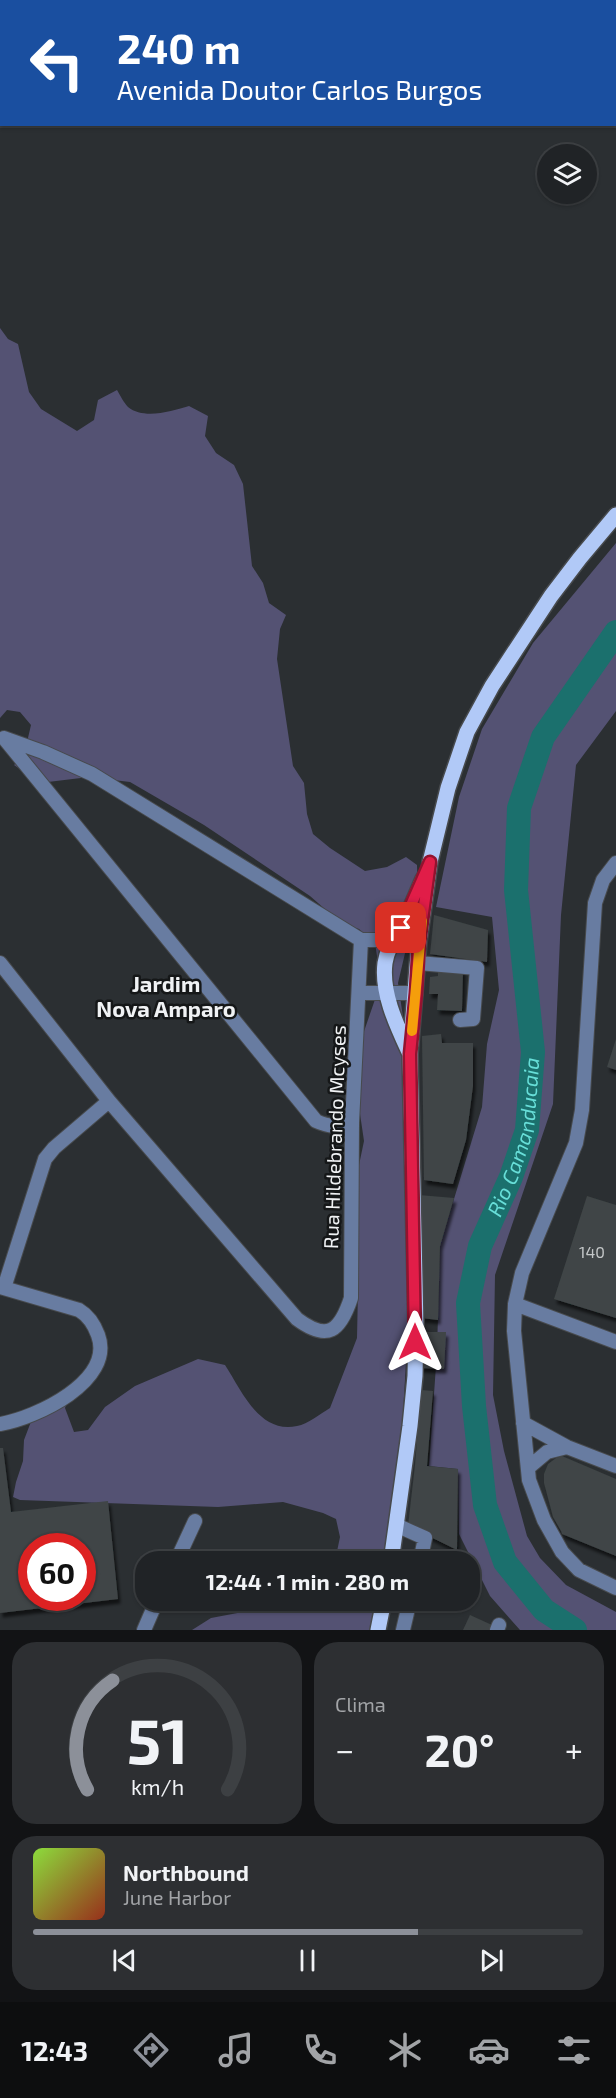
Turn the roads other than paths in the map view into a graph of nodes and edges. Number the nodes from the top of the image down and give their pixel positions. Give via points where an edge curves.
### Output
1 (616, 515) edge
2 (430, 862) junction
3 (616, 863) edge
4 (362, 940) junction
5 (392, 940) junction
6 (419, 942) junction
7 (0, 963) edge
8 (418, 963) junction
9 (360, 993) junction
10 (416, 993) junction
11 (388, 994) junction
12 (460, 1020) dead end
13 (410, 1054) junction
14 (110, 1101) junction
15 (352, 1123) junction
16 (2, 1287) edge
17 (515, 1304) junction
18 (616, 1342) edge
19 (523, 1423) junction
20 (0, 1424) edge
21 (567, 1447) junction
22 (616, 1466) edge
23 (528, 1467) junction
24 (195, 1521) dead end
25 (396, 1525) junction
26 (181, 1551) edge
27 (392, 1551) edge
28 (422, 1551) edge
29 (616, 1588) edge
30 (152, 1611) edge
31 (382, 1611) edge
32 (407, 1611) edge
33 (144, 1630) edge
34 (378, 1630) edge
35 (403, 1630) edge

1 - 2 main road via 551,596 467,732
2 - 5 main road
2 - 6 main road
3 - 17 street via 603,880 595,903 582,1110 576,1143 522,1273
4 - 5 street
4 - 9 street, Rua Hildebrando Mcyses
4 - 15 street via 92,774 4,738 316,1120 327,1126
5 - 6 street
5 - 11 main road via 385,962
6 - 8 main road
7 - 14 street
8 - 10 main road
8 - 12 street via 477,968 473,1019
9 - 11 street
9 - 15 street, Rua Hildebrando Mcyses
10 - 11 street
10 - 13 main road
11 - 13 main road via 395,1022
13 - 25 main road via 415,1376
14 - 15 street, Rua Hildebrando Mcyses via 297,1319 313,1330 332,1329 343,1320 351,1298
14 - 16 street via 45,1159
16 - 20 street via 88,1316 100,1340 100,1358 80,1387 65,1397 32,1414
17 - 18 street
17 - 19 street
19 - 21 street
19 - 23 street
21 - 22 street
21 - 23 street via 547,1452
23 - 29 street via 544,1520 562,1552 579,1570
24 - 26 street
25 - 27 main road
25 - 28 street via 425,1538
30 - 33 street
31 - 34 main road
32 - 35 street

